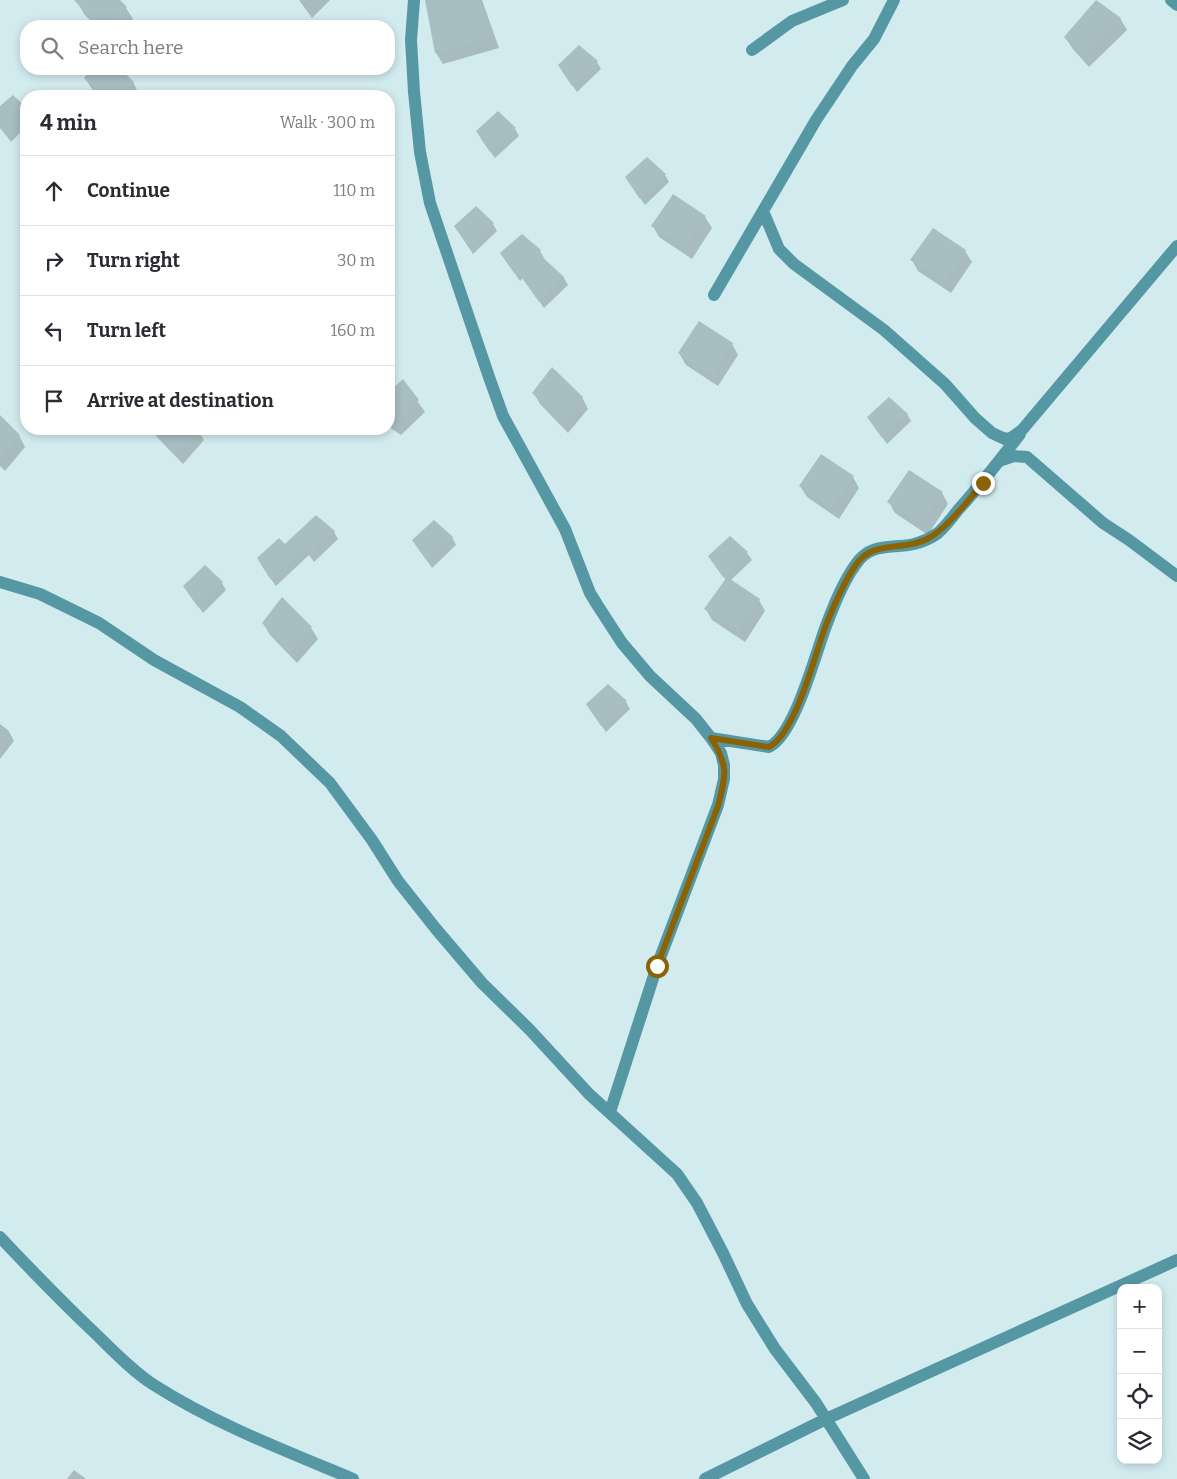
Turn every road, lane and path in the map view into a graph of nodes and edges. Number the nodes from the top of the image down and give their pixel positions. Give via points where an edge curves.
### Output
1 (414, 0) edge
2 (843, 0) edge
3 (894, 0) edge
4 (1171, 0) edge
5 (1177, 4) edge
6 (752, 50) dead end
7 (763, 212) junction
8 (1177, 246) edge
9 (714, 295) dead end
10 (1022, 430) junction
11 (999, 461) junction
12 (1177, 576) edge
13 (0, 582) edge
14 (711, 738) junction
15 (610, 1112) junction
16 (0, 1237) edge
17 (1177, 1260) edge
18 (826, 1419) junction
19 (354, 1479) edge
20 (705, 1479) edge
21 (864, 1479) edge

1 - 14 street via 411,40 414,92 420,152 430,203 503,416 565,530 598,606 622,643 650,676 696,719
2 - 6 street via 792,21
3 - 7 street via 874,39 816,120
4 - 5 street
7 - 9 street
7 - 10 street via 779,249 794,264 884,330 945,384 992,433 1005,439
8 - 10 street
10 - 11 street
11 - 12 street via 1014,456 1027,457 1103,523
11 - 14 street via 939,532 914,544 883,546 862,556 843,586 793,717 776,743 769,747
13 - 15 street via 40,594 99,623 154,660 240,707 281,736 330,783 398,881 482,983
14 - 15 street via 721,753 724,765 718,806 654,975
15 - 18 street via 677,1174 697,1203 747,1304
16 - 19 street via 73,1312 152,1384 199,1411
17 - 18 street
18 - 20 street
18 - 21 street

